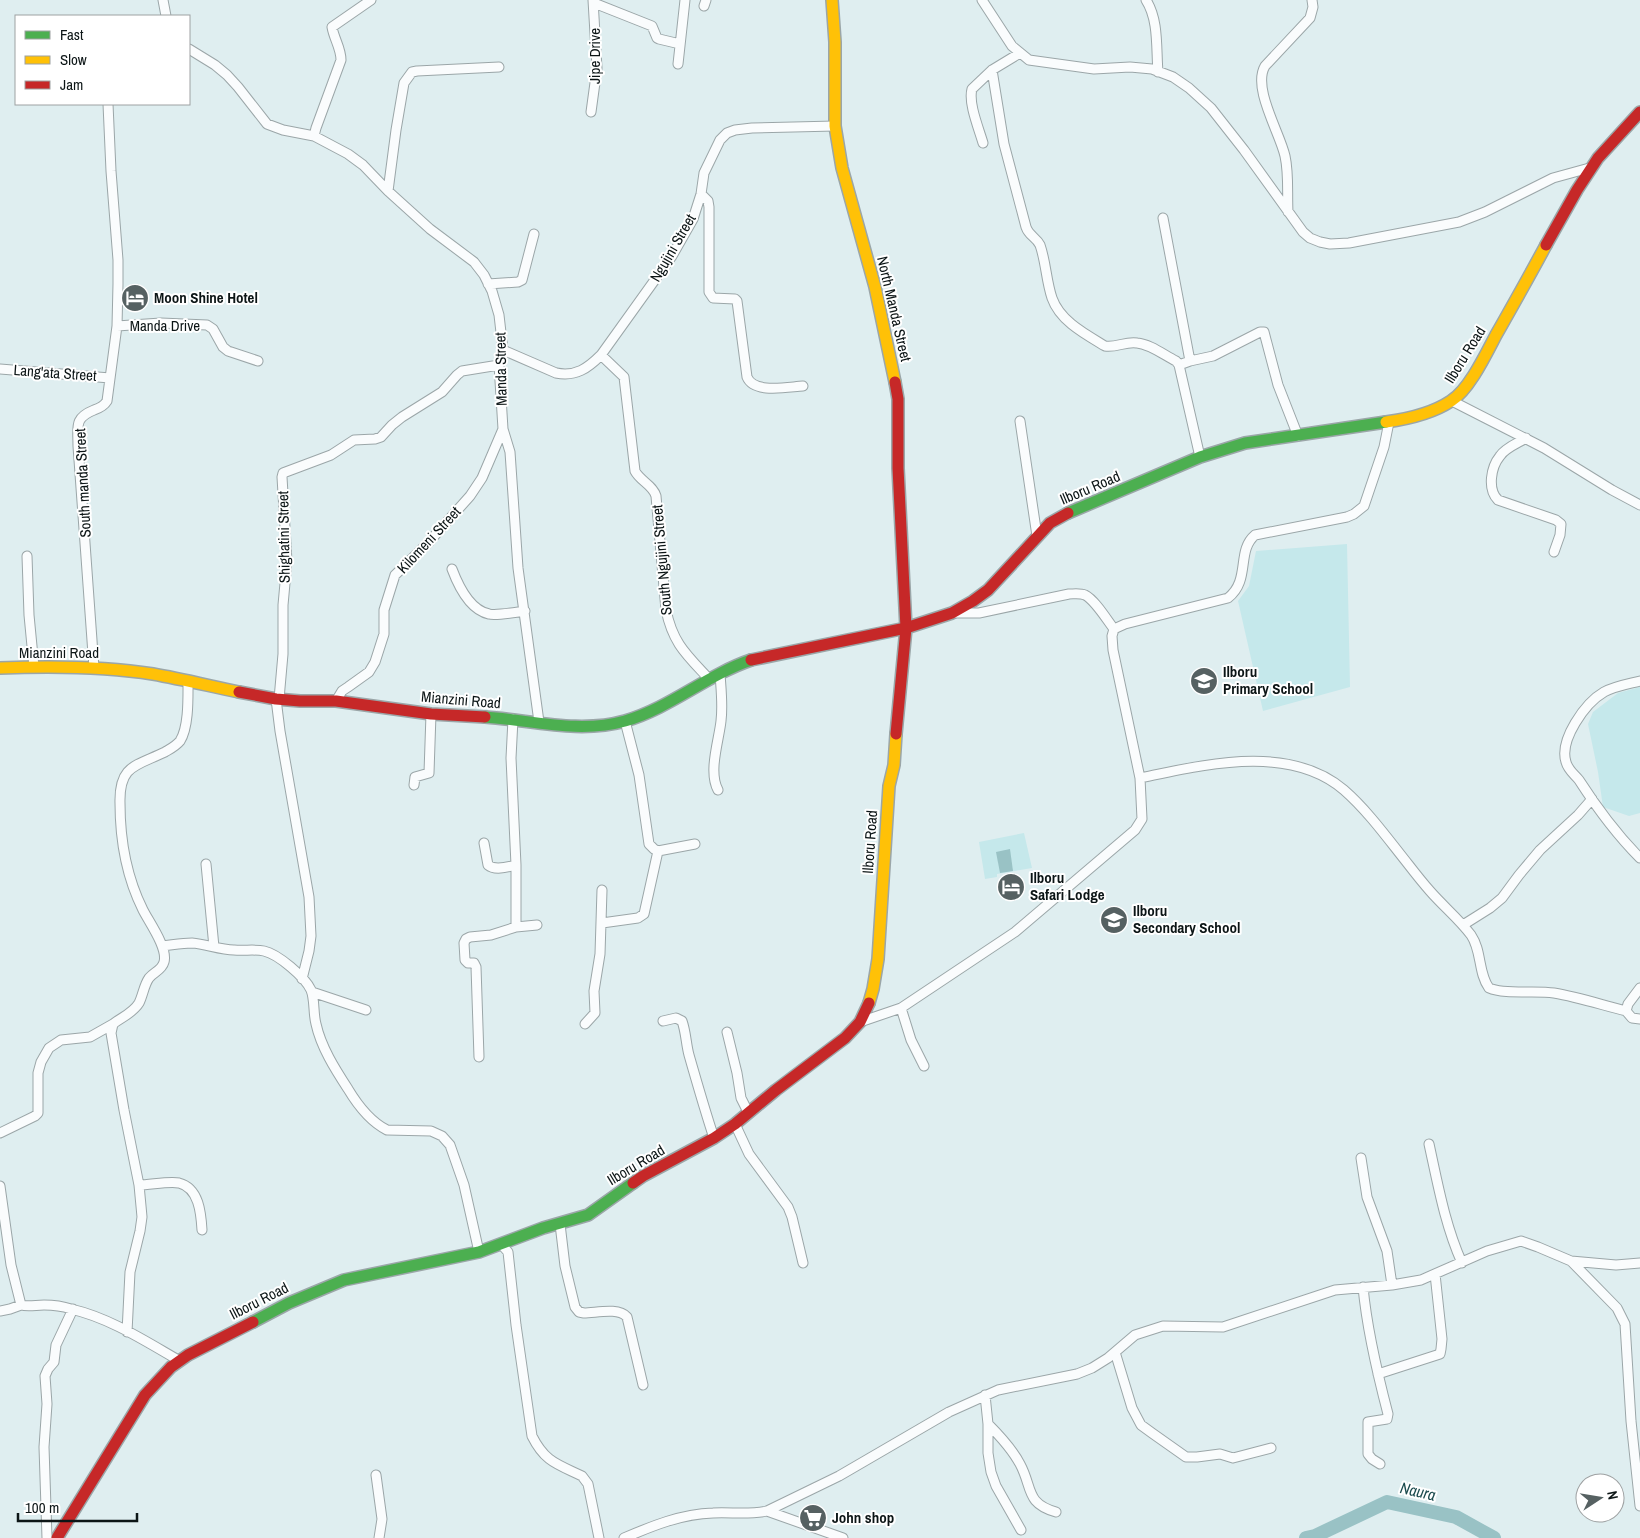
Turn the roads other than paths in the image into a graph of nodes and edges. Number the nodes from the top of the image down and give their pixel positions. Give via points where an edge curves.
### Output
1 (163, 0) edge
2 (371, 0) edge
3 (685, 0) edge
4 (832, 0) edge
5 (982, 0) edge
6 (1146, 0) edge
7 (1312, 0) edge
8 (594, 1) edge
9 (166, 15) edge
10 (680, 44) junction
11 (190, 50) edge
12 (1020, 54) junction
13 (678, 64) dead end
14 (500, 67) dead end
15 (992, 70) junction
16 (1158, 72) junction
17 (108, 105) edge
18 (591, 112) dead end
19 (1640, 112) edge
20 (835, 126) junction
21 (314, 136) junction
22 (984, 143) dead end
23 (1593, 167) junction
24 (388, 191) junction
25 (701, 194) junction
26 (1288, 212) junction
27 (1163, 218) dead end
28 (534, 234) dead end
29 (488, 284) junction
30 (117, 326) junction
31 (503, 350) junction
32 (601, 355) junction
33 (258, 361) dead end
34 (1190, 361) junction
35 (499, 365) junction
36 (1178, 365) junction
37 (0, 369) edge
38 (110, 378) junction
39 (803, 386) dead end
40 (1452, 401) junction
41 (1020, 421) dead end
42 (1389, 422) junction
43 (503, 430) junction
44 (1298, 436) junction
45 (1526, 438) junction
46 (1200, 457) junction
47 (1640, 505) edge
48 (1037, 536) junction
49 (1554, 552) dead end
50 (26, 556) dead end
51 (452, 569) dead end
52 (525, 611) junction
53 (952, 613) junction
54 (906, 628) junction
55 (1114, 629) junction
56 (34, 667) junction
57 (0, 668) edge
58 (94, 668) junction
59 (720, 674) junction
60 (710, 680) junction
61 (188, 681) junction
62 (1640, 681) edge
63 (278, 699) junction
64 (336, 701) junction
65 (431, 714) junction
66 (513, 719) junction
67 (625, 721) junction
68 (539, 722) junction
69 (1140, 778) junction
70 (414, 785) dead end
71 (718, 790) dead end
72 (1592, 799) junction
73 (484, 843) dead end
74 (695, 844) dead end
75 (658, 851) junction
76 (1640, 858) edge
77 (206, 864) dead end
78 (516, 865) junction
79 (602, 890) dead end
80 (602, 923) junction
81 (537, 925) dead end
82 (1463, 925) junction
83 (516, 927) junction
84 (162, 946) junction
85 (214, 947) junction
86 (302, 979) junction
87 (1640, 988) edge
88 (312, 992) junction
89 (900, 1008) junction
90 (366, 1010) dead end
91 (1626, 1011) junction
92 (1640, 1019) edge
93 (664, 1020) dead end
94 (860, 1022) junction
95 (113, 1024) junction
96 (585, 1024) dead end
97 (728, 1032) dead end
98 (479, 1057) dead end
99 (924, 1066) dead end
100 (748, 1112) junction
101 (735, 1124) junction
102 (0, 1133) edge
103 (714, 1138) junction
104 (1429, 1144) dead end
105 (1362, 1158) dead end
106 (0, 1186) edge
107 (139, 1186) junction
108 (560, 1224) junction
109 (202, 1230) dead end
110 (501, 1244) junction
111 (479, 1252) junction
112 (1570, 1261) junction
113 (803, 1263) dead end
114 (1462, 1263) junction
115 (1640, 1263) edge
116 (1435, 1274) junction
117 (1392, 1285) junction
118 (1363, 1287) junction
119 (21, 1305) junction
120 (73, 1309) junction
121 (0, 1311) edge
122 (127, 1332) junction
123 (1114, 1352) junction
124 (180, 1361) junction
125 (1378, 1374) junction
126 (643, 1385) dead end
127 (985, 1395) junction
128 (988, 1424) junction
129 (1271, 1448) dead end
130 (1380, 1464) dead end
131 (376, 1474) dead end
132 (1640, 1506) edge
133 (768, 1510) junction
134 (1056, 1512) dead end
135 (1021, 1530) dead end
136 (47, 1538) edge
137 (58, 1538) edge
138 (379, 1538) edge
139 (598, 1538) edge
140 (624, 1538) edge
141 (843, 1538) edge

1 - 9 street
2 - 21 street via 332,27 341,60
3 - 10 street
4 - 20 street, North Manda Street
5 - 12 street
6 - 16 street via 1154,20
7 - 26 street via 1310,18 1264,66 1261,76 1261,86 1285,157
8 - 10 street via 652,26 659,40
8 - 18 street, Jipe Drive via 597,68
10 - 13 street
11 - 21 street, Manda Street via 227,75 267,124
12 - 15 street
12 - 16 street via 1040,63 1094,69 1130,67
14 - 24 street via 417,71 408,76 400,104
15 - 22 street via 970,93
15 - 36 street via 1004,144 1026,227 1040,245 1052,299 1058,310 1069,322 1105,346 1138,342
16 - 26 street via 1173,77 1211,108
17 - 30 street, South manda Street via 118,260
19 - 23 street, Ilboru Road
20 - 25 street, Ngujini Street via 752,128 728,133 720,140 704,173
20 - 54 street, North Manda Street via 842,168 875,287 898,400
21 - 24 street, Manda Street via 363,165
23 - 26 street via 1553,178 1465,220 1349,243 1330,244 1310,238
23 - 40 street, Ilboru Road via 1549,238 1472,376
24 - 29 street, Manda Street via 430,229 474,262
25 - 32 street, Ngujini Street via 693,219 664,268
25 - 39 street via 708,201 710,215 709,292 713,298 737,300 749,382 759,388
27 - 34 street
28 - 29 street via 522,280
29 - 31 street, Manda Street via 499,315
30 - 33 street, Manda Drive via 161,323 207,325 228,351
30 - 38 street, South manda Street
31 - 32 street, Ngujini Street via 564,374 587,369
31 - 35 street, Manda Street
32 - 60 street, South Ngujini Street via 624,377 635,471 652,487 656,496 668,623 680,648
34 - 36 street
34 - 44 street via 1213,356 1264,332 1276,380
35 - 43 street, Manda Street
35 - 63 street, Shighatini Street via 457,375 442,392 402,417 380,437 354,440 331,455 284,473 287,561
36 - 46 street
37 - 38 street, Lang'ata Street
38 - 58 street, South manda Street via 105,404 83,415 78,428
40 - 42 street, Ilboru Road via 1406,419
40 - 45 street
41 - 48 street
42 - 44 street, Ilboru Road
42 - 55 street via 1384,447 1360,510 1347,517 1254,535 1248,540 1238,587 1228,598
43 - 52 street, Manda Street via 510,452 518,568
43 - 64 street, Kilomeni Street via 482,478 470,496 395,575 384,610 384,634 375,662 369,672 348,687
44 - 46 street, Ilboru Road via 1245,443
45 - 47 street
45 - 49 street via 1500,455 1491,479 1493,494 1498,500 1558,522 1562,528
46 - 48 street, Ilboru Road via 1061,516
48 - 53 street, Ilboru Road via 988,590
50 - 56 street
51 - 52 street via 462,591 476,607 489,614
52 - 68 street, Manda Street
53 - 54 street, Ilboru Road
53 - 55 street via 978,613 1082,594 1092,601
54 - 59 street, Mianzini Road via 756,660
54 - 94 street, Ilboru Road via 894,764 889,786 878,959 873,988
55 - 69 street via 1113,650
56 - 57 street, Mianzini Road
56 - 58 street, Mianzini Road
58 - 61 street, Mianzini Road
59 - 60 street, Mianzini Road
59 - 71 street via 721,721 714,778
60 - 67 street, Mianzini Road via 654,710
61 - 63 street, Mianzini Road
61 - 84 street via 185,723 180,740 171,749 132,766 120,788 122,833 130,876 137,898
62 - 72 street via 1616,687 1589,703 1568,737 1564,757 1566,764
63 - 64 street, Mianzini Road
63 - 86 street via 280,731 310,897 311,936
64 - 65 street, Mianzini Road
65 - 66 street, Mianzini Road
65 - 70 street via 429,774 415,776
66 - 68 street, Mianzini Road
66 - 78 street via 511,758
67 - 68 street, Mianzini Road via 579,726
67 - 75 street via 639,775 649,844
69 - 82 street via 1231,762 1283,763 1313,770 1344,790 1360,806 1430,891
69 - 89 street via 1142,819 1135,830 1015,932
72 - 76 street
72 - 82 street via 1540,850 1502,898
73 - 78 street via 488,866
74 - 75 street
75 - 80 street via 644,914 638,918
77 - 85 street
78 - 83 street
79 - 80 street
80 - 96 street via 594,991 596,1013
81 - 83 street
82 - 91 street via 1474,940 1489,988 1555,993
83 - 98 street via 492,935 466,938 464,943 466,960 474,963 476,968
84 - 85 street via 191,943
84 - 95 street via 165,958 161,968 149,979 135,1008
85 - 86 street via 265,951
86 - 88 street
87 - 91 street
88 - 90 street
88 - 111 street via 316,1026 327,1052 365,1112 381,1128 431,1131 450,1144 464,1185
89 - 94 street
89 - 99 street
91 - 92 street via 1632,1018
93 - 103 street via 676,1018 682,1021
94 - 100 street, Ilboru Road via 845,1038
95 - 102 street via 90,1037 67,1038 49,1048 38,1073 38,1113
95 - 107 street via 111,1033
97 - 100 street via 740,1098
100 - 101 street, Ilboru Road
101 - 103 street, Ilboru Road
101 - 113 street via 749,1154 788,1207
103 - 108 street, Ilboru Road via 643,1176 588,1215
104 - 114 street via 1443,1212
105 - 117 street via 1367,1197 1387,1251
106 - 119 street
107 - 109 street via 176,1182 192,1191 198,1202
107 - 122 street via 142,1217 130,1272
108 - 110 street, Ilboru Road
108 - 126 street via 565,1266 575,1307 578,1312 617,1312 627,1317
110 - 111 street, Ilboru Road
110 - 139 street via 508,1252 532,1436 549,1460 585,1479
111 - 124 street, Ilboru Road via 338,1283 289,1303
112 - 114 street via 1521,1241 1487,1251
112 - 115 street via 1616,1265
112 - 132 street via 1617,1308 1625,1324
114 - 116 street
116 - 117 street
116 - 125 street via 1442,1339 1440,1354
117 - 118 street
118 - 123 street via 1326,1292 1223,1327 1155,1327 1135,1334
118 - 125 street
119 - 120 street
119 - 121 street
120 - 122 street via 99,1316
120 - 136 street via 46,1376
122 - 124 street
123 - 127 street via 1092,1368 1077,1374
123 - 129 street via 1132,1408 1141,1425 1186,1457 1220,1454 1234,1458
124 - 137 street, Ilboru Road via 145,1395
125 - 130 street via 1388,1417 1369,1421 1367,1425 1368,1454
127 - 128 street
127 - 133 street via 949,1412 839,1476
128 - 134 street via 1021,1466 1038,1505
128 - 135 street via 991,1472
131 - 138 street via 382,1519
133 - 140 street via 680,1518
133 - 141 street

